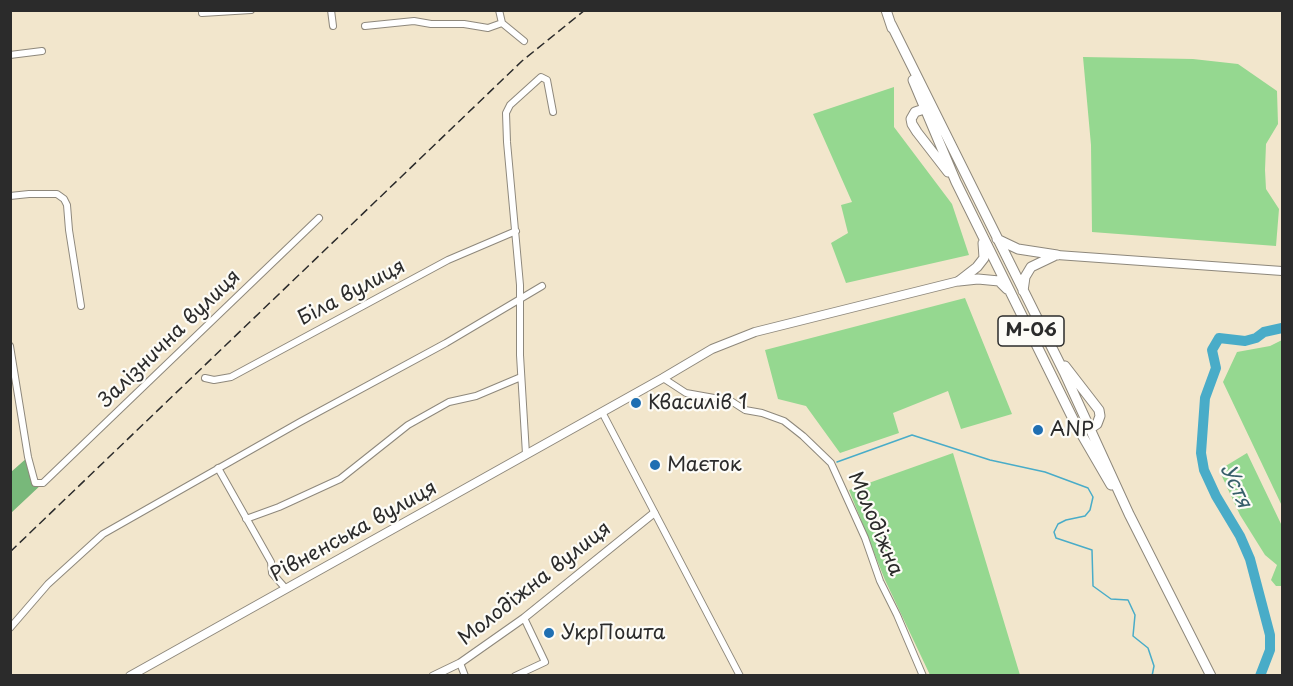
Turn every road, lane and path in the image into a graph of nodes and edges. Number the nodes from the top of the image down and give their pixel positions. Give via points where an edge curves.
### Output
1 (251, 10) edge
2 (331, 10) edge
3 (499, 10) edge
4 (886, 10) edge
5 (202, 13) dead end
6 (502, 23) junction
7 (891, 24) junction
8 (333, 26) dead end
9 (365, 26) dead end
10 (524, 41) dead end
11 (42, 51) dead end
12 (10, 55) edge
13 (924, 109) junction
14 (553, 112) dead end
15 (938, 119) junction
16 (956, 182) junction
17 (10, 195) edge
18 (319, 218) dead end
19 (516, 231) junction
20 (982, 234) junction
21 (997, 239) junction
22 (1058, 255) junction
23 (1282, 271) edge
24 (959, 281) junction
25 (542, 286) dead end
26 (1023, 291) junction
27 (520, 299) junction
28 (1017, 304) junction
29 (81, 306) dead end
30 (10, 346) edge
31 (1054, 353) junction
32 (522, 377) junction
33 (205, 378) dead end
34 (663, 378) junction
35 (602, 412) junction
36 (1078, 428) junction
37 (1089, 428) junction
38 (526, 454) junction
39 (218, 468) junction
40 (654, 513) junction
41 (1129, 514) junction
42 (246, 519) junction
43 (286, 589) junction
44 (524, 618) junction
45 (10, 628) edge
46 (460, 663) junction
47 (130, 675) edge
48 (433, 675) edge
49 (465, 675) edge
50 (515, 675) edge
51 (740, 675) edge
52 (923, 675) edge
53 (1211, 675) edge

1 - 5 street
2 - 8 street
3 - 6 street
4 - 7 highway, М-06
6 - 9 street via 488,28 414,21
6 - 10 street
7 - 13 highway, М-06
7 - 15 highway, М-06
11 - 12 street
13 - 15 highway
13 - 16 highway, М-06
13 - 16 highway via 915,112 912,124
14 - 19 street via 547,80 541,77 506,113
15 - 21 highway, М-06
16 - 20 highway, М-06
17 - 29 street via 57,195 64,199
18 - 30 street, Залізнична вулиця via 43,483 35,483 28,457
19 - 27 street
19 - 33 street, Біла вулиця via 448,260 231,377
20 - 24 highway via 984,258
20 - 28 highway, М-06
21 - 22 highway via 1018,249
21 - 26 highway, М-06
22 - 23 main road
22 - 26 highway via 1031,267
24 - 28 highway via 999,281
24 - 34 main road, Рівненська вулиця via 755,332 712,349
25 - 27 street
26 - 31 highway, М-06
27 - 32 street
27 - 39 street
28 - 36 highway, М-06
31 - 37 highway, М-06
31 - 37 highway via 1098,408 1097,424
32 - 38 street
32 - 42 street via 476,396 449,402 408,425 340,478
34 - 35 main road, Рівненська вулиця
34 - 52 street, Молодіжна via 686,393 731,401 745,410 784,422 831,463
35 - 38 main road, Рівненська вулиця
35 - 40 street
36 - 37 highway
36 - 41 highway, М-06
37 - 41 highway, М-06
38 - 43 main road, Рівненська вулиця
39 - 42 street
39 - 45 street via 103,534 48,584
40 - 44 street, Молодіжна вулиця
40 - 51 street
41 - 53 highway, М-06
42 - 43 street via 272,562 272,573
43 - 47 main road, Рівненська вулиця
44 - 46 street, Молодіжна вулиця
44 - 50 street via 545,662
46 - 48 street, Молодіжна вулиця
46 - 49 street

